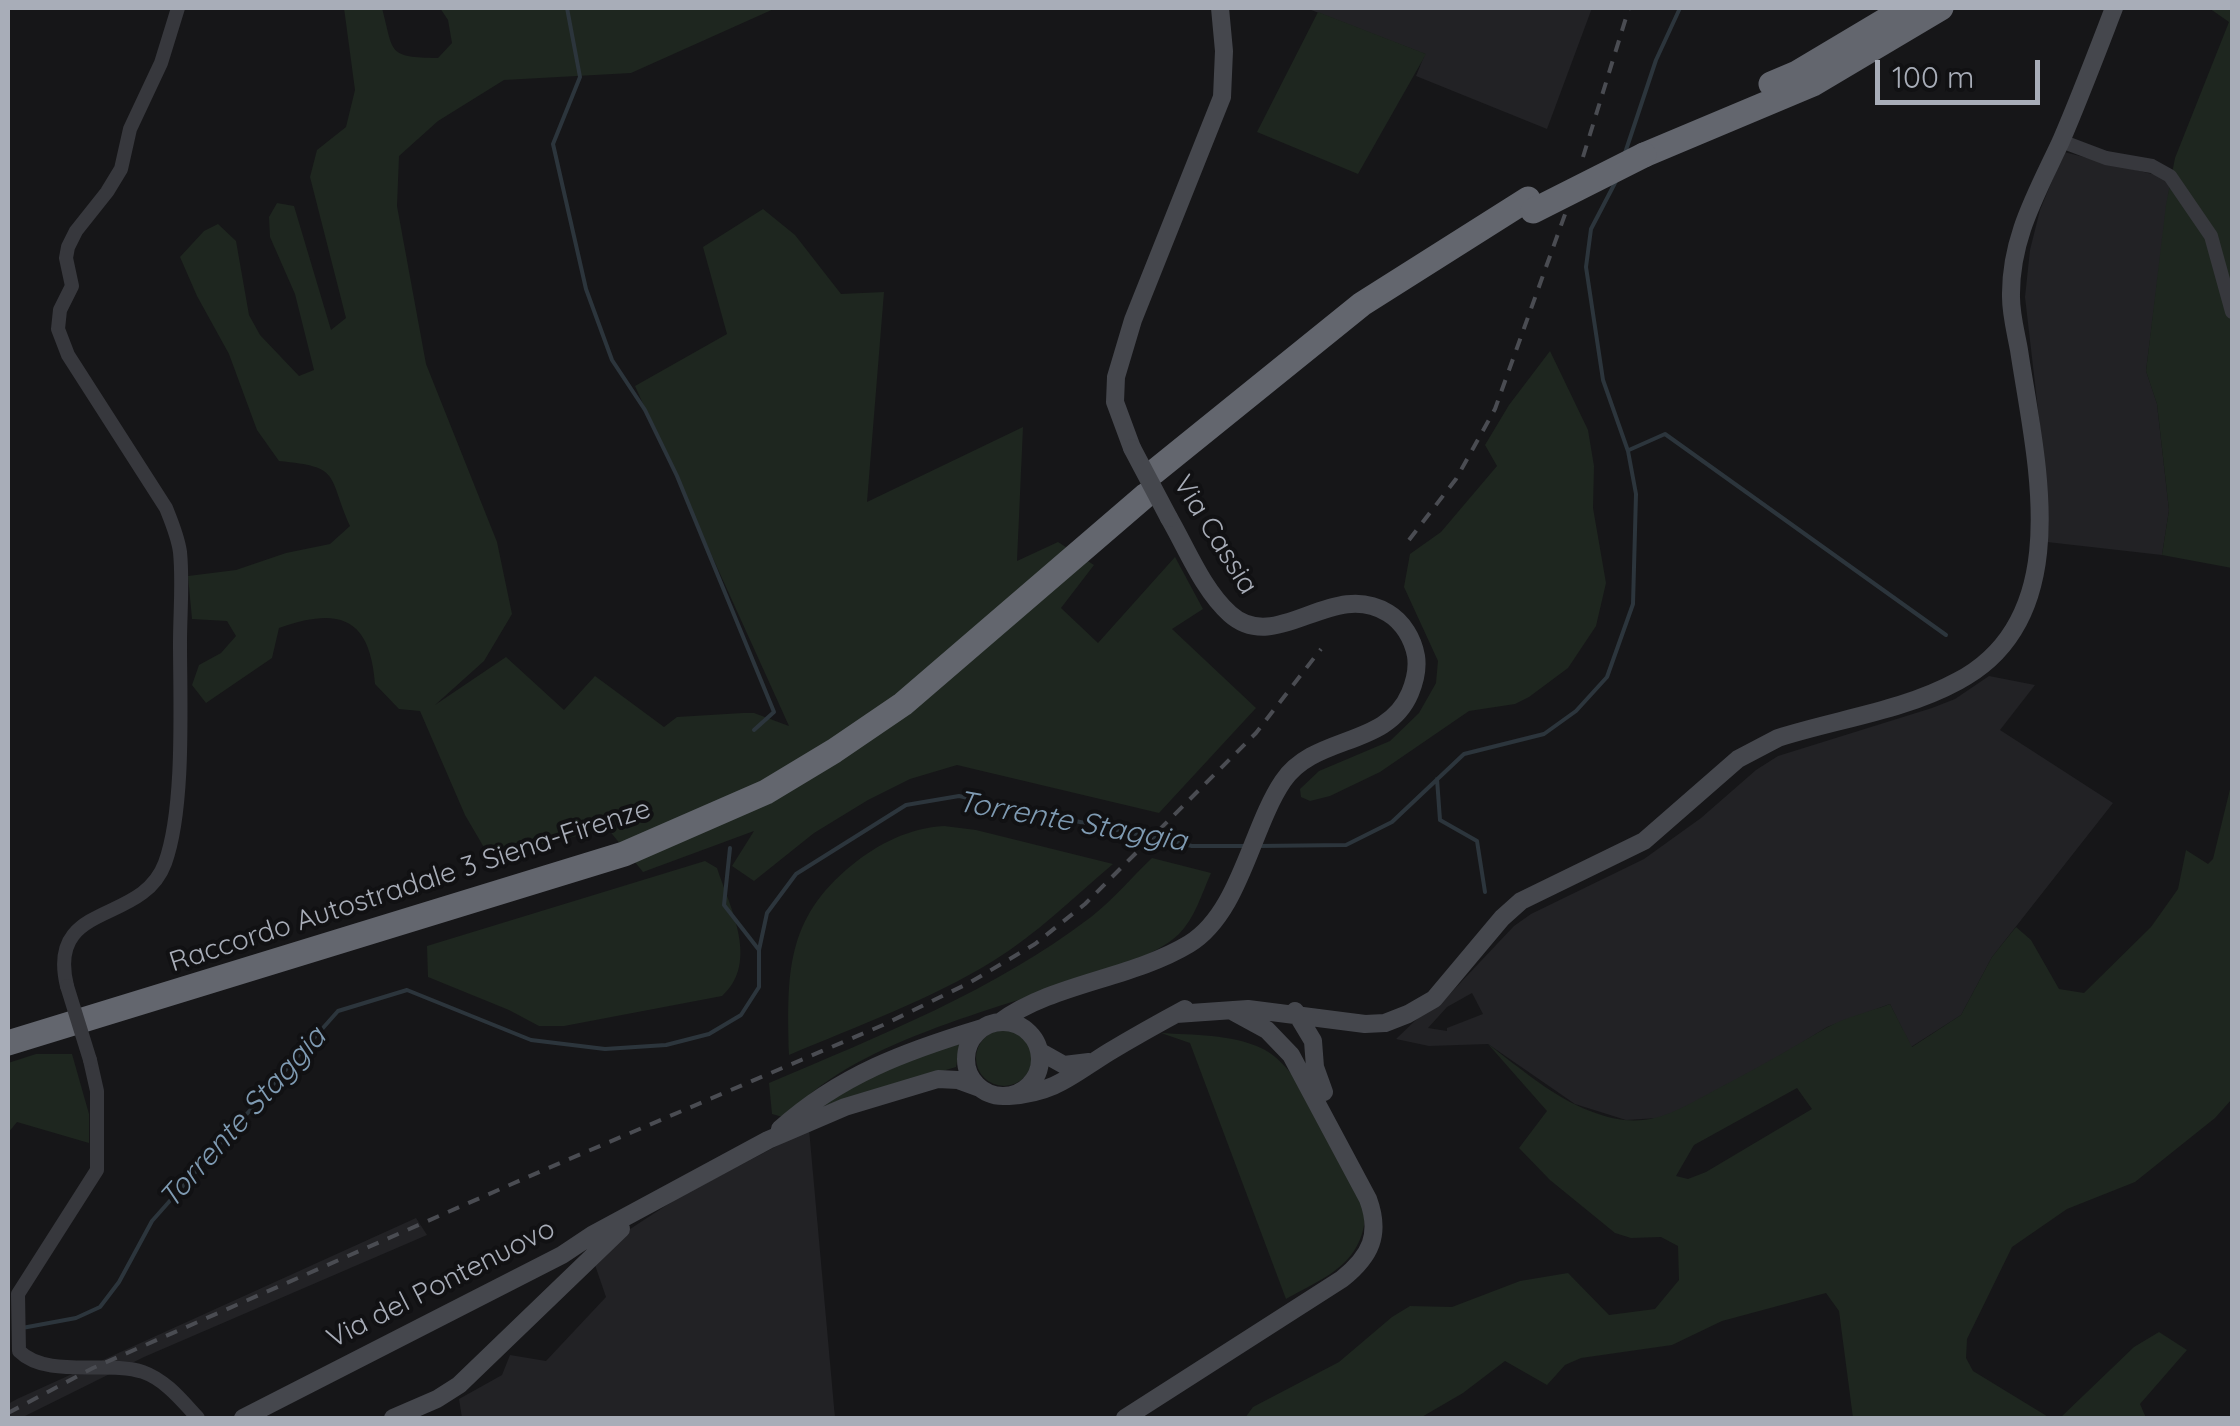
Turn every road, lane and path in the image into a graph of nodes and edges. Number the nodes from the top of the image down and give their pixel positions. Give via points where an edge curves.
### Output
1 (178, 8) edge
2 (1220, 8) edge
3 (1906, 8) edge
4 (1941, 8) edge
5 (2114, 8) edge
6 (2061, 141) junction
7 (1641, 149) junction
8 (2232, 312) edge
9 (1150, 483) junction
10 (1830, 724) junction
11 (1488, 939) junction
12 (1447, 984) junction
13 (1062, 994) junction
14 (1236, 1004) junction
15 (1299, 1016) junction
16 (1334, 1022) junction
17 (991, 1025) junction
18 (8, 1030) edge
19 (8, 1043) edge
20 (1035, 1043) junction
21 (1315, 1046) junction
22 (1099, 1059) junction
23 (980, 1088) junction
24 (1009, 1096) junction
25 (768, 1140) junction
26 (665, 1197) junction
27 (1376, 1221) junction
28 (573, 1248) junction
29 (573, 1274) junction
30 (14, 1296) edge
31 (198, 1418) edge
32 (243, 1418) edge
33 (393, 1418) edge
34 (1125, 1418) edge

1 - 30 street, bridge via 130,128 121,169 68,247 72,286 58,330 175,530 176,796 162,868 147,891 84,923 64,953 97,1092 98,1166
2 - 13 main road, Via Cassia, bridge via 1222,97 1133,320 1116,377 1116,402 1169,518 1232,616 1265,628 1344,603 1374,606 1404,626 1418,664 1397,715 1378,730 1308,756 1289,772 1207,930 1149,964
3 - 7 highway, Raccordo Autostradale 3 Siena-Firenze via 1797,72
4 - 7 highway, Raccordo Autostradale 3 Siena-Firenze via 1814,84
5 - 6 main road
6 - 8 street via 2167,174 2211,236
6 - 10 main road via 2016,244 2011,298 2040,512 2028,600 2009,637 1968,676
7 - 9 highway, Raccordo Autostradale 3 Siena-Firenze via 1362,304
9 - 18 highway, Raccordo Autostradale 3 Siena-Firenze via 893,693 758,782 619,844
9 - 19 highway, Raccordo Autostradale 3 Siena-Firenze via 903,704 766,792 624,854
10 - 11 main road via 1753,762 1663,841 1539,903
10 - 11 main road via 1753,750 1654,835 1526,898
11 - 12 main road
12 - 14 main road via 1376,1014
12 - 16 main road via 1430,1002 1390,1021
13 - 17 main road, Via Cassia
13 - 20 main road via 1044,1011
14 - 15 main road
14 - 22 main road via 1176,1014
14 - 27 main road via 1291,1056
15 - 16 main road
15 - 21 main road
16 - 21 main road
17 - 20 main road via 1012,1023
17 - 23 main road via 968,1046 968,1070
17 - 25 main road, Via Cassia via 846,1079
20 - 22 main road via 1068,1066
20 - 24 main road via 1037,1074
21 - 27 main road via 1319,1082 1373,1193
22 - 24 main road via 1050,1089
23 - 24 main road, Via Cassia
23 - 25 main road, Via Cassia via 938,1079 844,1107
25 - 26 main road, Via Cassia
26 - 28 main road, Via del Pontenuovo
26 - 29 main road
27 - 34 main road via 1367,1252 1345,1277
28 - 29 main road via 582,1256
28 - 32 main road, Via del Pontenuovo
29 - 33 main road via 459,1385
30 - 31 street via 24,1356 142,1372

